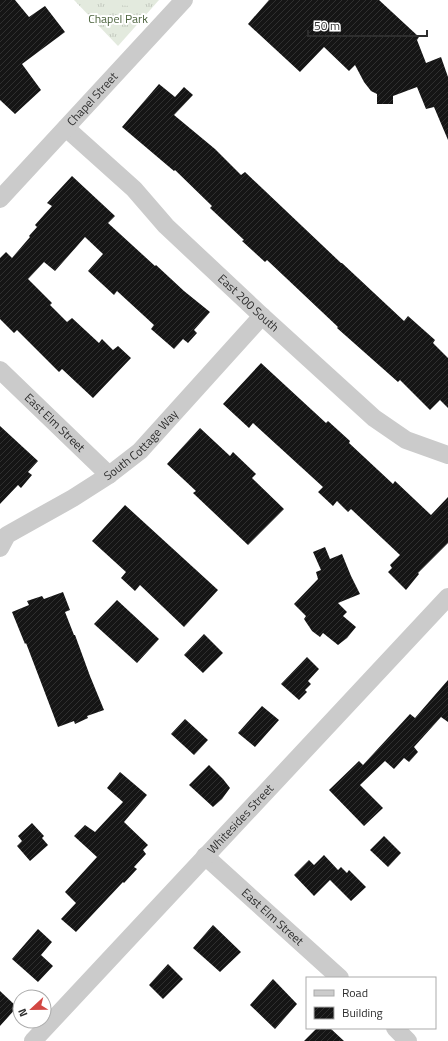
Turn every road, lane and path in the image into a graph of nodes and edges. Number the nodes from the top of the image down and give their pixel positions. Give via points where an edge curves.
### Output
1 (184, 0) edge
2 (66, 128) junction
3 (0, 199) edge
4 (262, 316) junction
5 (0, 370) edge
6 (448, 455) edge
7 (109, 475) junction
8 (0, 548) edge
9 (448, 597) edge
10 (205, 856) junction
11 (339, 977) edge
12 (396, 1029) edge
13 (33, 1041) edge
14 (408, 1041) edge

1 - 2 street, Chapel Street
2 - 3 street, Chapel Street
2 - 4 street, East 200 South via 134,189 166,226
4 - 6 street, East 200 South via 374,418 406,440
4 - 7 street, South Cottage Way via 140,451
5 - 7 street, East Elm Street
7 - 8 street, South Cottage Way via 8,536
9 - 10 street, Whitesides Street
10 - 11 street, East Elm Street
10 - 13 street, Whitesides Street
12 - 14 street

